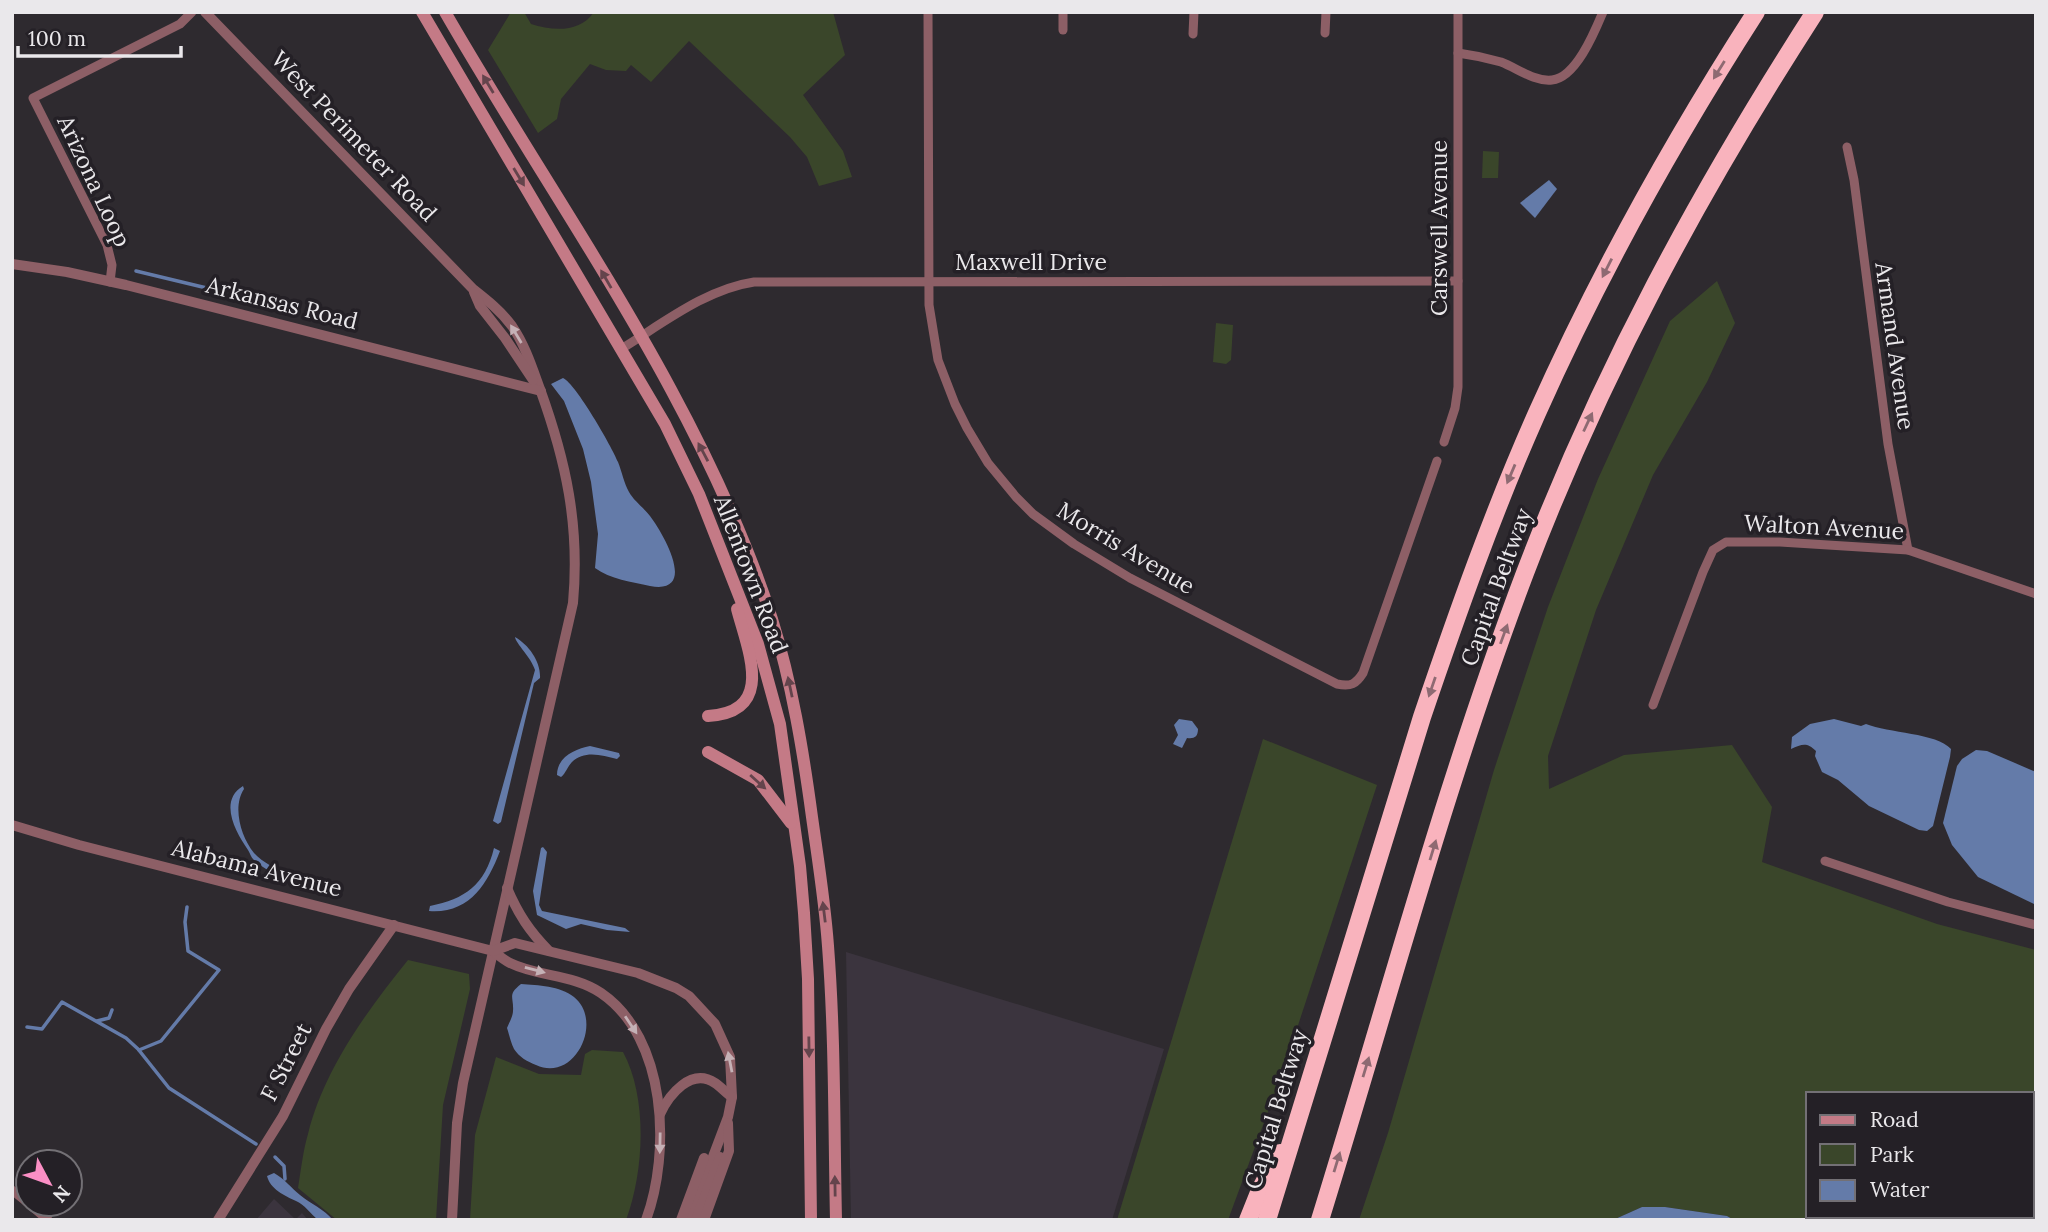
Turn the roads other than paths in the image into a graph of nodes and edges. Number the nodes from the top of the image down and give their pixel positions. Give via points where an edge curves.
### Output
1 (192, 12) edge
2 (205, 12) edge
3 (422, 12) edge
4 (445, 12) edge
5 (928, 12) edge
6 (1063, 12) edge
7 (1194, 12) edge
8 (1326, 12) edge
9 (1458, 12) edge
10 (1603, 12) edge
11 (1756, 12) edge
12 (1815, 12) edge
13 (1063, 30) dead end
14 (1325, 33) dead end
15 (1193, 34) dead end
16 (1458, 53) junction
17 (1847, 147) dead end
18 (12, 264) edge
19 (927, 281) junction
20 (1458, 281) junction
21 (110, 282) junction
22 (640, 338) junction
23 (621, 349) junction
24 (541, 391) junction
25 (1444, 442) dead end
26 (1437, 461) dead end
27 (1908, 550) junction
28 (726, 561) junction
29 (2036, 594) edge
30 (1653, 705) dead end
31 (708, 716) dead end
32 (708, 752) dead end
33 (12, 825) edge
34 (794, 827) junction
35 (1825, 861) dead end
36 (508, 888) junction
37 (394, 925) junction
38 (2036, 925) edge
39 (493, 951) junction
40 (550, 951) junction
41 (732, 1097) junction
42 (660, 1114) junction
43 (1300, 1116) junction
44 (728, 1117) junction
45 (1329, 1191) junction
46 (218, 1220) edge
47 (452, 1220) edge
48 (646, 1220) edge
49 (681, 1220) edge
50 (689, 1220) edge
51 (696, 1220) edge
52 (704, 1220) edge
53 (811, 1220) edge
54 (836, 1220) edge
55 (1248, 1220) edge
56 (1267, 1220) edge
57 (1320, 1220) edge
58 (1326, 1220) edge

1 - 21 street, Arizona Loop via 180,24 33,98 107,245
2 - 24 street, West Perimeter Road via 473,289 480,306
3 -> 23 main road, Allentown Road
22 -> 4 main road, Allentown Road
5 - 19 street, Morris Avenue
6 - 13 street
7 - 15 street
8 - 14 street
9 - 16 street, Carswell Avenue
10 - 16 street via 1580,58 1561,78 1538,78 1503,63
11 -> 43 highway, Capital Beltway via 1630,225 1573,337 1508,483 1422,717
45 -> 12 highway, Capital Beltway via 1468,737 1552,505 1617,358 1679,237 1728,149
16 - 20 street, Carswell Avenue
17 - 27 street, Armand Avenue via 1888,444
18 - 21 street, Arkansas Road
19 - 20 street, Maxwell Drive
19 - 22 street, Maxwell Drive via 743,284 699,302
19 - 26 street, Morris Avenue via 933,340 955,404 988,463 1033,514 1129,578 1337,684 1353,685 1363,673
20 - 25 street, Carswell Avenue via 1457,402
21 - 24 street, Arkansas Road
22 - 23 street, Maxwell Drive
54 -> 22 main road, Allentown Road via 827,937 805,758 787,673 727,503
23 - 28 main road, Allentown Road via 665,424
24 - 36 street, West Perimeter Road via 572,500 576,559 573,603
27 - 29 street, Walton Avenue
27 - 30 street, Walton Avenue via 1726,542 1713,550 1703,572
28 - 31 main road via 754,683 743,703 722,715
28 - 34 main road, Allentown Road via 758,644 780,724
32 -> 34 main road via 758,780
33 - 37 street, Alabama Avenue
34 -> 53 main road, Allentown Road via 808,979
35 - 38 street
36 - 39 street, West Perimeter Road
36 - 40 street via 528,929
37 - 39 street, Alabama Avenue
37 - 46 street, F Street via 349,989 283,1116
39 - 40 street via 515,943
39 -> 42 street via 510,963 580,982 618,1007 645,1050
39 - 47 street via 463,1083
41 -> 40 street via 730,1056 715,1024 689,996 638,973
41 - 42 street via 713,1081 697,1078 677,1088
41 - 44 street
42 -> 48 street via 658,1171
43 - 55 highway
43 - 56 highway, Capital Beltway
44 - 49 street via 710,1143
44 - 50 street
44 - 51 street via 724,1146
44 - 52 street via 729,1150
45 - 57 highway, Capital Beltway
45 - 58 highway

